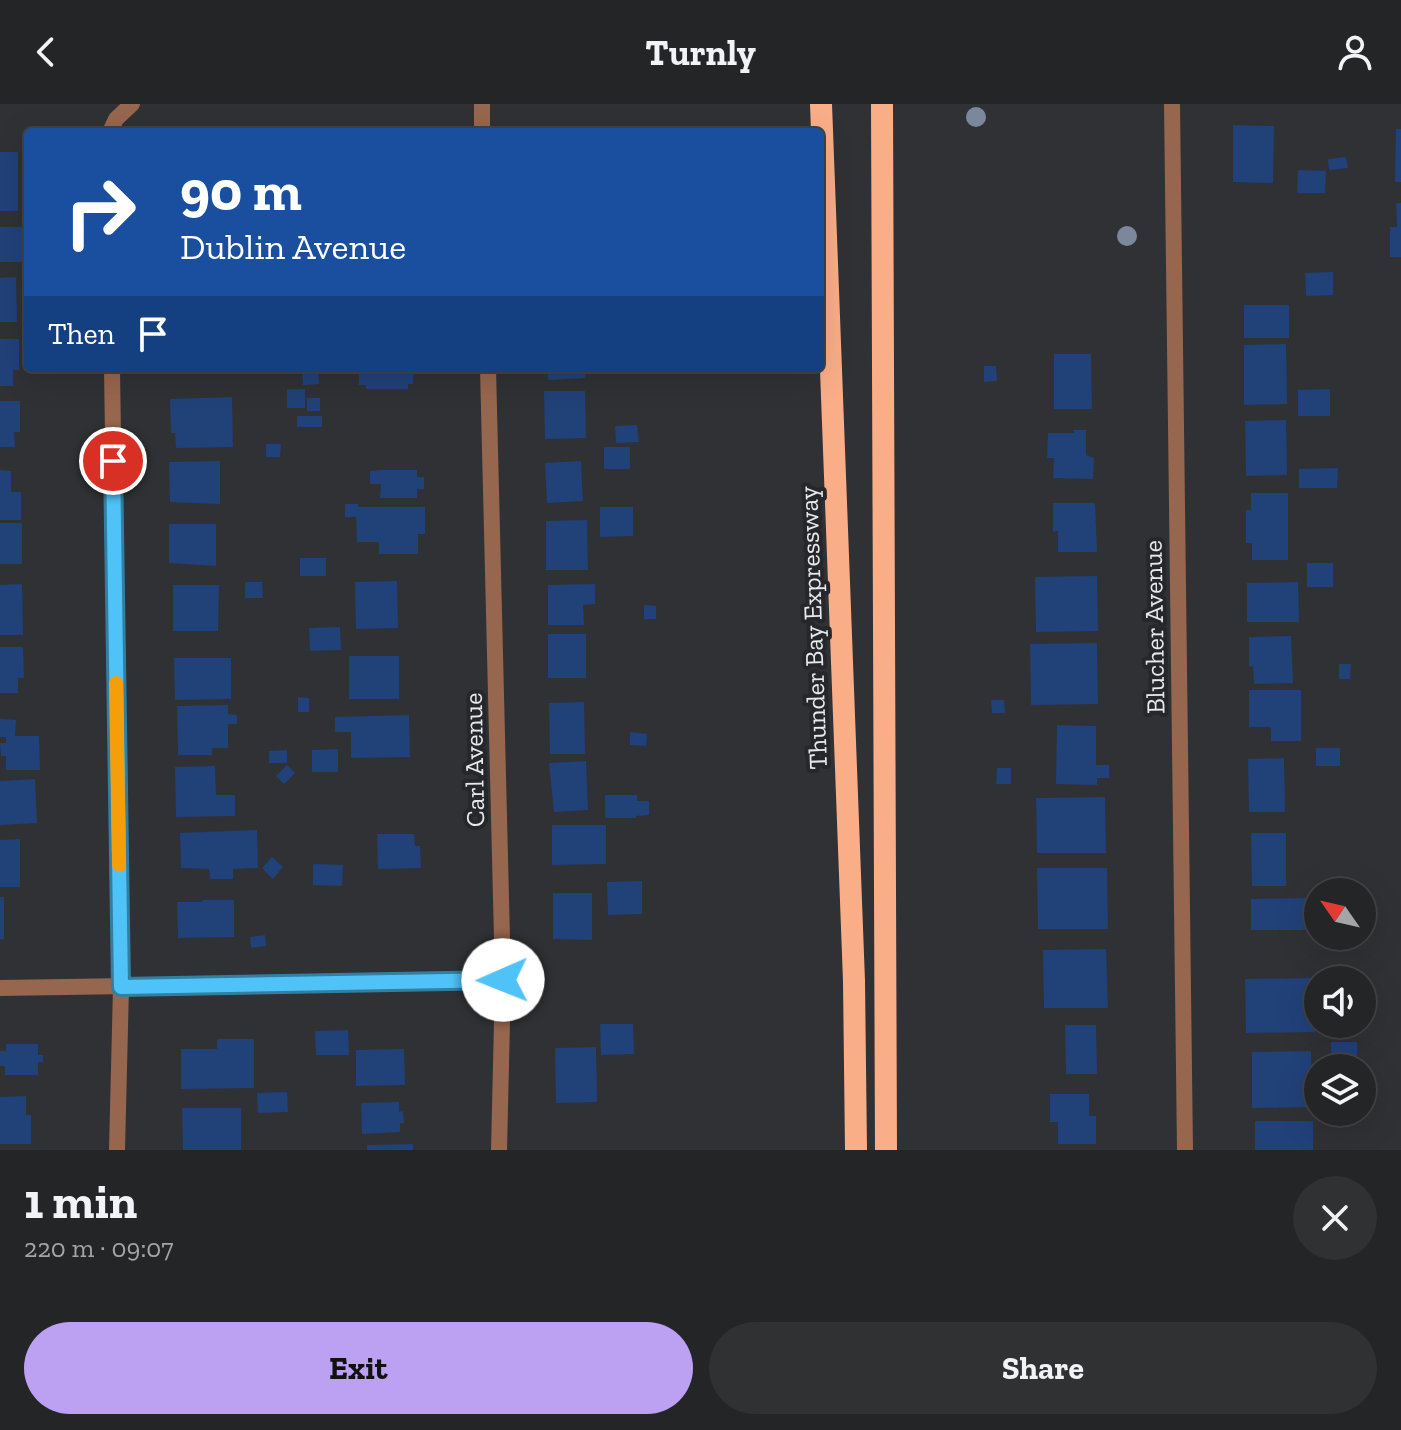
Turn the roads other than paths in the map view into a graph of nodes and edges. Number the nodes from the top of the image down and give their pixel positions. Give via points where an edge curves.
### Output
1 (132, 104) edge
2 (482, 104) edge
3 (821, 104) edge
4 (882, 104) edge
5 (1172, 104) edge
6 (112, 128) edge
7 (482, 128) edge
8 (822, 128) edge
9 (824, 184) edge
10 (112, 372) edge
11 (488, 372) edge
12 (503, 980) junction
13 (121, 987) junction
14 (0, 988) edge
15 (117, 1150) edge
16 (499, 1150) edge
17 (856, 1150) edge
18 (886, 1150) edge
19 (1185, 1150) edge

1 - 6 street
2 - 7 street
3 - 8 highway, Thunder Bay Expressway
4 - 18 highway
5 - 19 street, Blucher Avenue
9 - 17 highway, Thunder Bay Expressway
10 - 13 street
11 - 12 street, Carl Avenue
12 - 13 street
12 - 16 street, Carl Avenue
13 - 14 street
13 - 15 street

